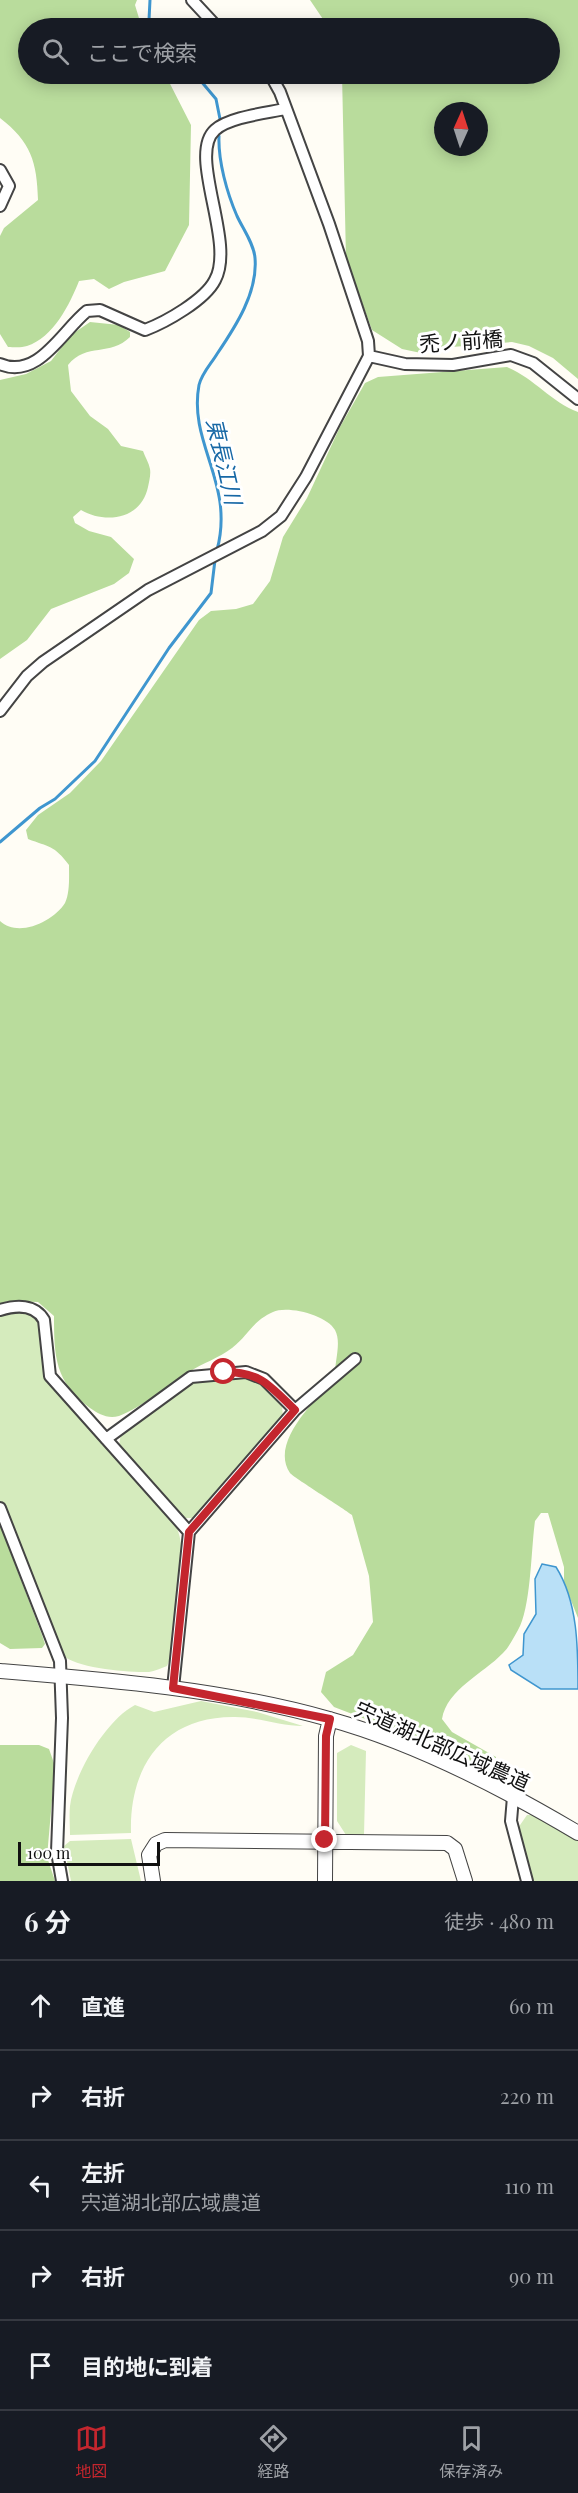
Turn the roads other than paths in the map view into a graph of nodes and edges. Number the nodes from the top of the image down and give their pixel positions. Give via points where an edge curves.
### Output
1 (192, 0) edge
2 (209, 18) edge
3 (274, 84) edge
4 (285, 108) junction
5 (0, 170) edge
6 (0, 206) edge
7 (369, 356) junction
8 (0, 364) edge
9 (578, 399) edge
10 (0, 711) edge
11 (0, 1311) edge
12 (355, 1359) dead end
13 (295, 1410) junction
14 (106, 1438) junction
15 (0, 1508) edge
16 (189, 1532) junction
17 (0, 1671) edge
18 (60, 1676) junction
19 (173, 1688) junction
20 (330, 1719) junction
21 (513, 1797) junction
22 (578, 1833) edge
23 (325, 1840) junction
24 (62, 1881) edge
25 (153, 1881) edge
26 (325, 1881) edge
27 (465, 1881) edge
28 (527, 1881) edge

1 - 2 street
3 - 4 street
4 - 7 street via 342,260
4 - 8 street via 229,123 217,128 208,140 204,160 214,197 221,266 204,295 145,330 100,310 87,311 41,358 25,367
5 - 6 street via 9,186
7 - 9 street, 禿ノ前橋 via 405,364 453,364 510,355 533,363
7 - 10 street via 306,477 281,516 262,531 148,590 43,662
11 - 14 street via 14,1306 32,1308 41,1314 50,1376
12 - 13 street
13 - 14 street via 264,1379 246,1372 224,1372 191,1377
13 - 16 street
14 - 16 street
15 - 18 street via 60,1662
16 - 19 street
17 - 18 street, 宍道湖北部広域農道
18 - 19 street, 宍道湖北部広域農道
18 - 24 street via 57,1852
19 - 20 street, 宍道湖北部広域農道
20 - 21 street, 宍道湖北部広域農道 via 410,1749
20 - 23 street via 326,1736
21 - 22 street, 宍道湖北部広域農道
21 - 28 street via 512,1821
23 - 25 street via 165,1840 156,1844 149,1855
23 - 26 street
23 - 27 street via 447,1843 455,1849

